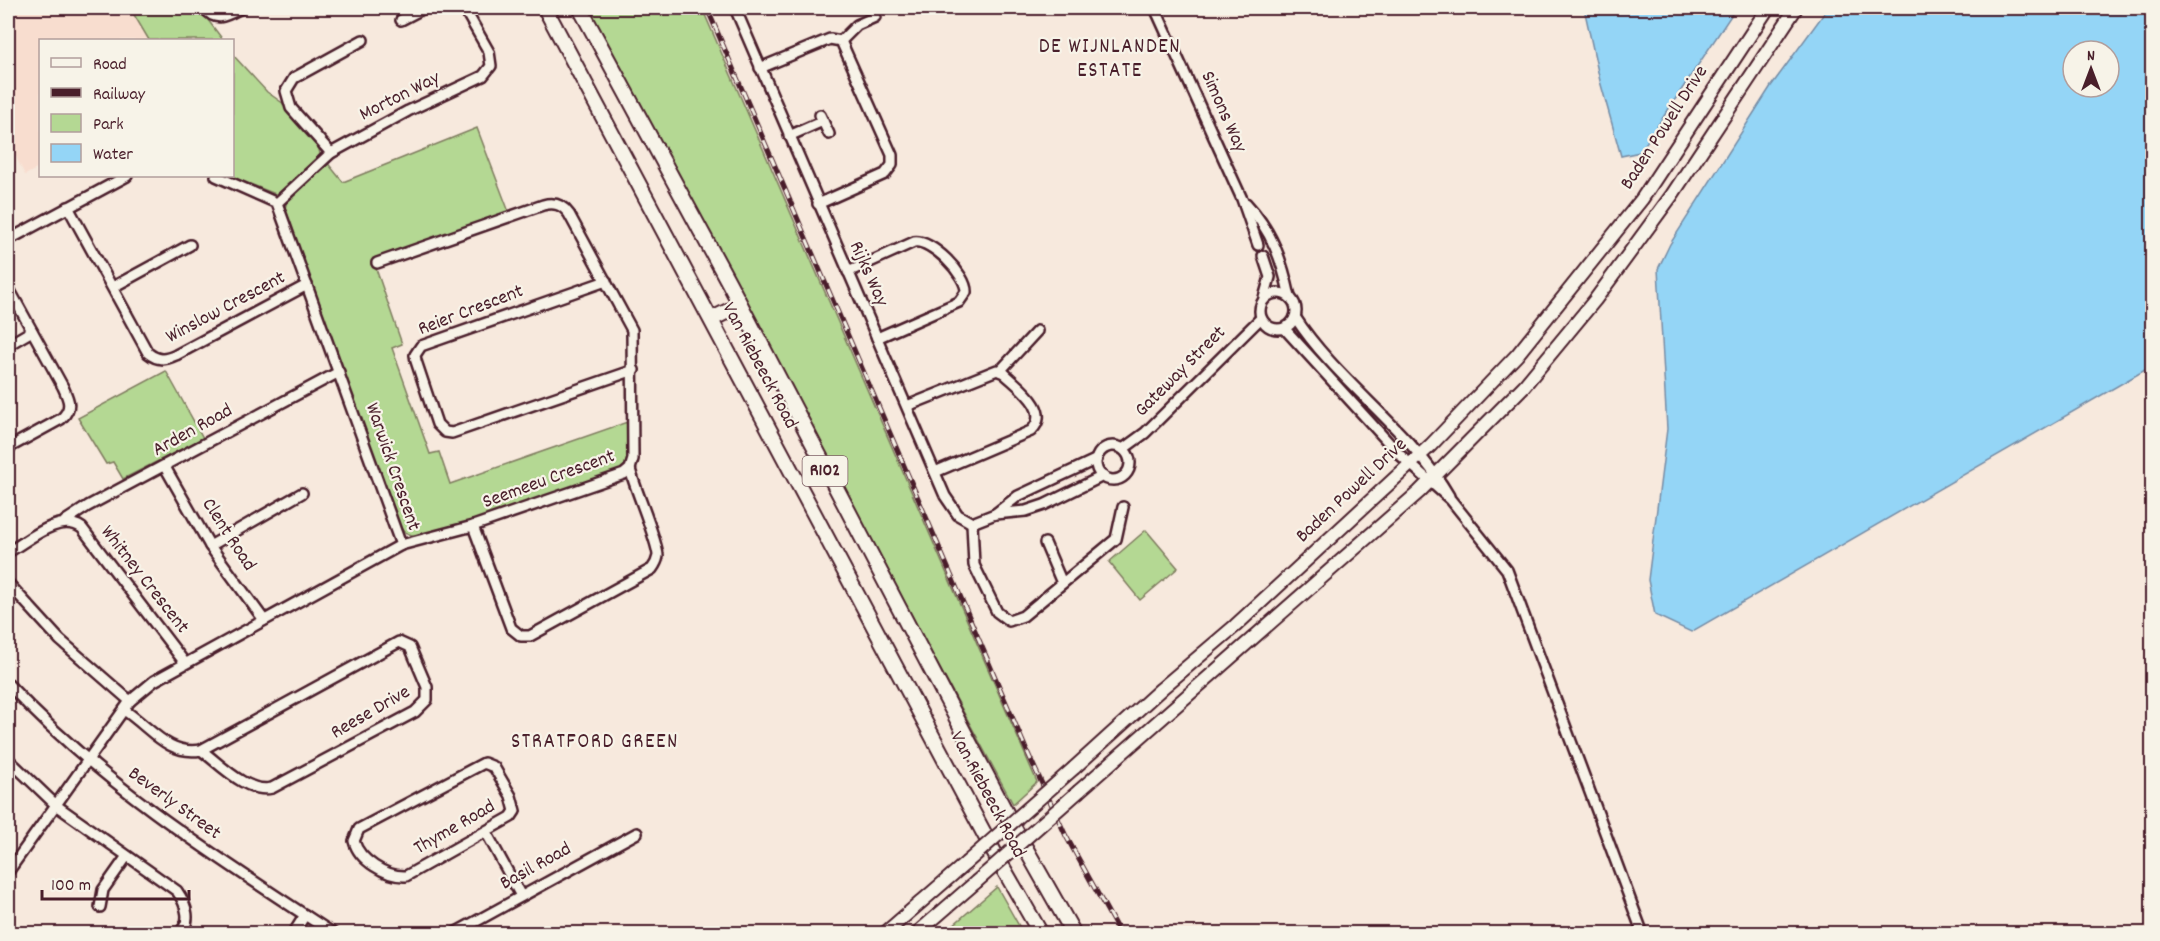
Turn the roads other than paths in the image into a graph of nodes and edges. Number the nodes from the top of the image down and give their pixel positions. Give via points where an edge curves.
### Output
1 (204, 8) edge
2 (241, 8) edge
3 (424, 8) edge
4 (464, 8) edge
5 (580, 8) edge
6 (735, 8) edge
7 (1155, 8) edge
8 (1768, 8) edge
9 (1796, 8) edge
10 (551, 9) edge
11 (875, 17) dead end
12 (401, 20) dead end
13 (363, 40) dead end
14 (841, 41) junction
15 (760, 68) junction
16 (829, 134) dead end
17 (789, 136) junction
18 (331, 153) junction
19 (125, 177) edge
20 (218, 177) edge
21 (1242, 199) junction
22 (277, 203) junction
23 (818, 204) junction
24 (68, 207) junction
25 (8, 240) edge
26 (190, 245) dead end
27 (1258, 245) dead end
28 (1263, 256) dead end
29 (377, 263) dead end
30 (848, 272) junction
31 (606, 281) junction
32 (307, 285) junction
33 (8, 287) edge
34 (113, 287) junction
35 (1290, 297) junction
36 (1264, 298) junction
37 (740, 305) junction
38 (1295, 316) junction
39 (1261, 318) junction
40 (712, 319) junction
41 (1284, 328) junction
42 (1037, 331) dead end
43 (32, 332) junction
44 (877, 338) junction
45 (8, 345) edge
46 (634, 370) junction
47 (1000, 371) junction
48 (339, 372) junction
49 (908, 406) junction
50 (8, 448) edge
51 (1123, 450) junction
52 (1419, 456) junction
53 (1097, 459) junction
54 (1410, 464) junction
55 (165, 466) junction
56 (630, 469) junction
57 (935, 472) junction
58 (1103, 476) junction
59 (1432, 479) junction
60 (1054, 480) junction
61 (302, 493) dead end
62 (1062, 497) junction
63 (1123, 507) dead end
64 (995, 514) junction
65 (65, 521) junction
66 (972, 523) junction
67 (473, 526) junction
68 (1045, 543) dead end
69 (401, 545) junction
70 (210, 546) junction
71 (8, 552) edge
72 (8, 583) edge
73 (1062, 583) junction
74 (264, 620) junction
75 (185, 663) junction
76 (8, 684) edge
77 (130, 701) junction
78 (124, 710) junction
79 (201, 750) junction
80 (8, 759) edge
81 (88, 761) junction
82 (57, 806) junction
83 (486, 832) junction
84 (637, 833) dead end
85 (127, 856) junction
86 (8, 872) edge
87 (521, 896) junction
88 (100, 907) dead end
89 (305, 915) junction
90 (177, 933) edge
91 (293, 933) edge
92 (334, 933) edge
93 (453, 933) edge
94 (884, 933) edge
95 (916, 933) edge
96 (1041, 933) edge
97 (1074, 933) edge
98 (1643, 933) edge

1 - 2 street via 216,18
3 - 12 street
4 - 18 street, Morton Way via 489,52 491,66 483,76
5 - 37 main road, Van Riebeeck Road / R102
6 - 15 street, Rijks Way
7 - 21 street, Simons Way
8 - 52 main road, Baden Powell Drive via 1656,180 1613,237 1516,355
9 - 59 main road, Baden Powell Drive via 1672,195 1595,300 1524,387
10 - 40 main road, Van Riebeeck Road / R102
11 - 14 street via 857,25
13 - 18 street via 294,78 286,91 291,108
14 - 15 street via 830,39
14 - 23 street via 893,162 885,174
15 - 17 street, Rijks Way
16 - 17 street via 822,118
17 - 23 street, Rijks Way
18 - 22 street, Morton Way
19 - 24 street
20 - 22 street
21 - 27 street, Simons Way
21 - 35 street, Simons Way via 1273,240
22 - 32 street, Warwick Crescent
23 - 30 street, Rijks Way
24 - 25 street
24 - 34 street, Winslow Crescent
26 - 34 street
28 - 36 street via 1270,277
29 - 31 street, Seemeeu Crescent via 553,203 569,214
30 - 44 street, Rijks Way
30 - 44 street via 914,242 922,242 931,245 964,279 966,292 959,302
31 - 46 street, Seemeeu Crescent via 632,330
31 - 46 street, Reier Crescent via 424,345 416,351 416,361 439,427 452,433
32 - 34 street, Winslow Crescent via 161,360 148,353
32 - 48 street, Warwick Crescent
33 - 43 street
35 - 36 street via 1280,292
35 - 38 street
36 - 39 street
37 - 40 main road
37 - 97 main road, Van Riebeeck Road / R102 via 1009,818
38 - 41 street
38 - 52 street via 1362,397
39 - 41 street via 1268,326
39 - 51 street, Gateway Street
40 - 96 main road, Van Riebeeck Road / R102 via 995,854
41 - 54 street
42 - 47 street
43 - 45 street
43 - 50 street via 69,400 68,412
44 - 49 street, Rijks Way
46 - 56 street, Seemeeu Crescent
47 - 49 street via 991,371
47 - 57 street via 1036,405 1037,425 1028,433
48 - 55 street, Arden Road
48 - 69 street, Warwick Crescent
49 - 57 street, Rijks Way
51 - 53 street via 1107,447
51 - 58 street via 1129,459 1126,474 1116,479
52 - 54 main road, Baden Powell Drive
52 - 59 street
53 - 58 street
53 - 60 street
54 - 59 street
54 - 94 main road, Baden Powell Drive, bridge via 1235,626
55 - 65 street, Arden Road
55 - 70 street, Clent Road
56 - 67 street, Seemeeu Crescent
56 - 67 street via 658,553 655,565 530,636 521,636 510,628
57 - 66 street, Rijks Way via 951,506
58 - 62 street
59 - 95 main road, Baden Powell Drive, bridge
59 - 98 street via 1507,570
60 - 62 street
60 - 64 street via 1018,496
61 - 70 street
62 - 64 street via 1026,512
63 - 73 street via 1116,539
64 - 66 street
65 - 71 street
65 - 75 street, Whitney Crescent via 82,528
66 - 73 street via 974,565 1002,618 1009,621 1023,616
67 - 69 street, Seemeeu Crescent
68 - 73 street
69 - 74 street, Warwick Crescent
70 - 74 street, Clent Road
72 - 77 street via 60,640
74 - 75 street, Warwick Crescent
75 - 77 street, Warwick Crescent
76 - 81 street, Beverly Street
77 - 78 street, Warwick Crescent
78 - 79 street, Reese Drive via 176,750
78 - 81 street, Warwick Crescent
79 - 79 street, Reese Drive via 399,642 410,647 427,687 427,700 415,712 272,788 252,786
80 - 82 street
81 - 82 street, Warwick Crescent
81 - 89 street, Beverly Street via 218,859
82 - 85 street
82 - 86 street, Warwick Crescent
83 - 83 street, Thyme Road via 406,876 390,874 360,855 354,841 359,829 487,763 494,766 504,782 515,811
83 - 87 street
84 - 87 street, Basil Road
85 - 88 street via 103,890
85 - 90 street via 181,897 187,920 184,929
87 - 93 street, Basil Road
89 - 91 street
89 - 92 street, Beverly Street

